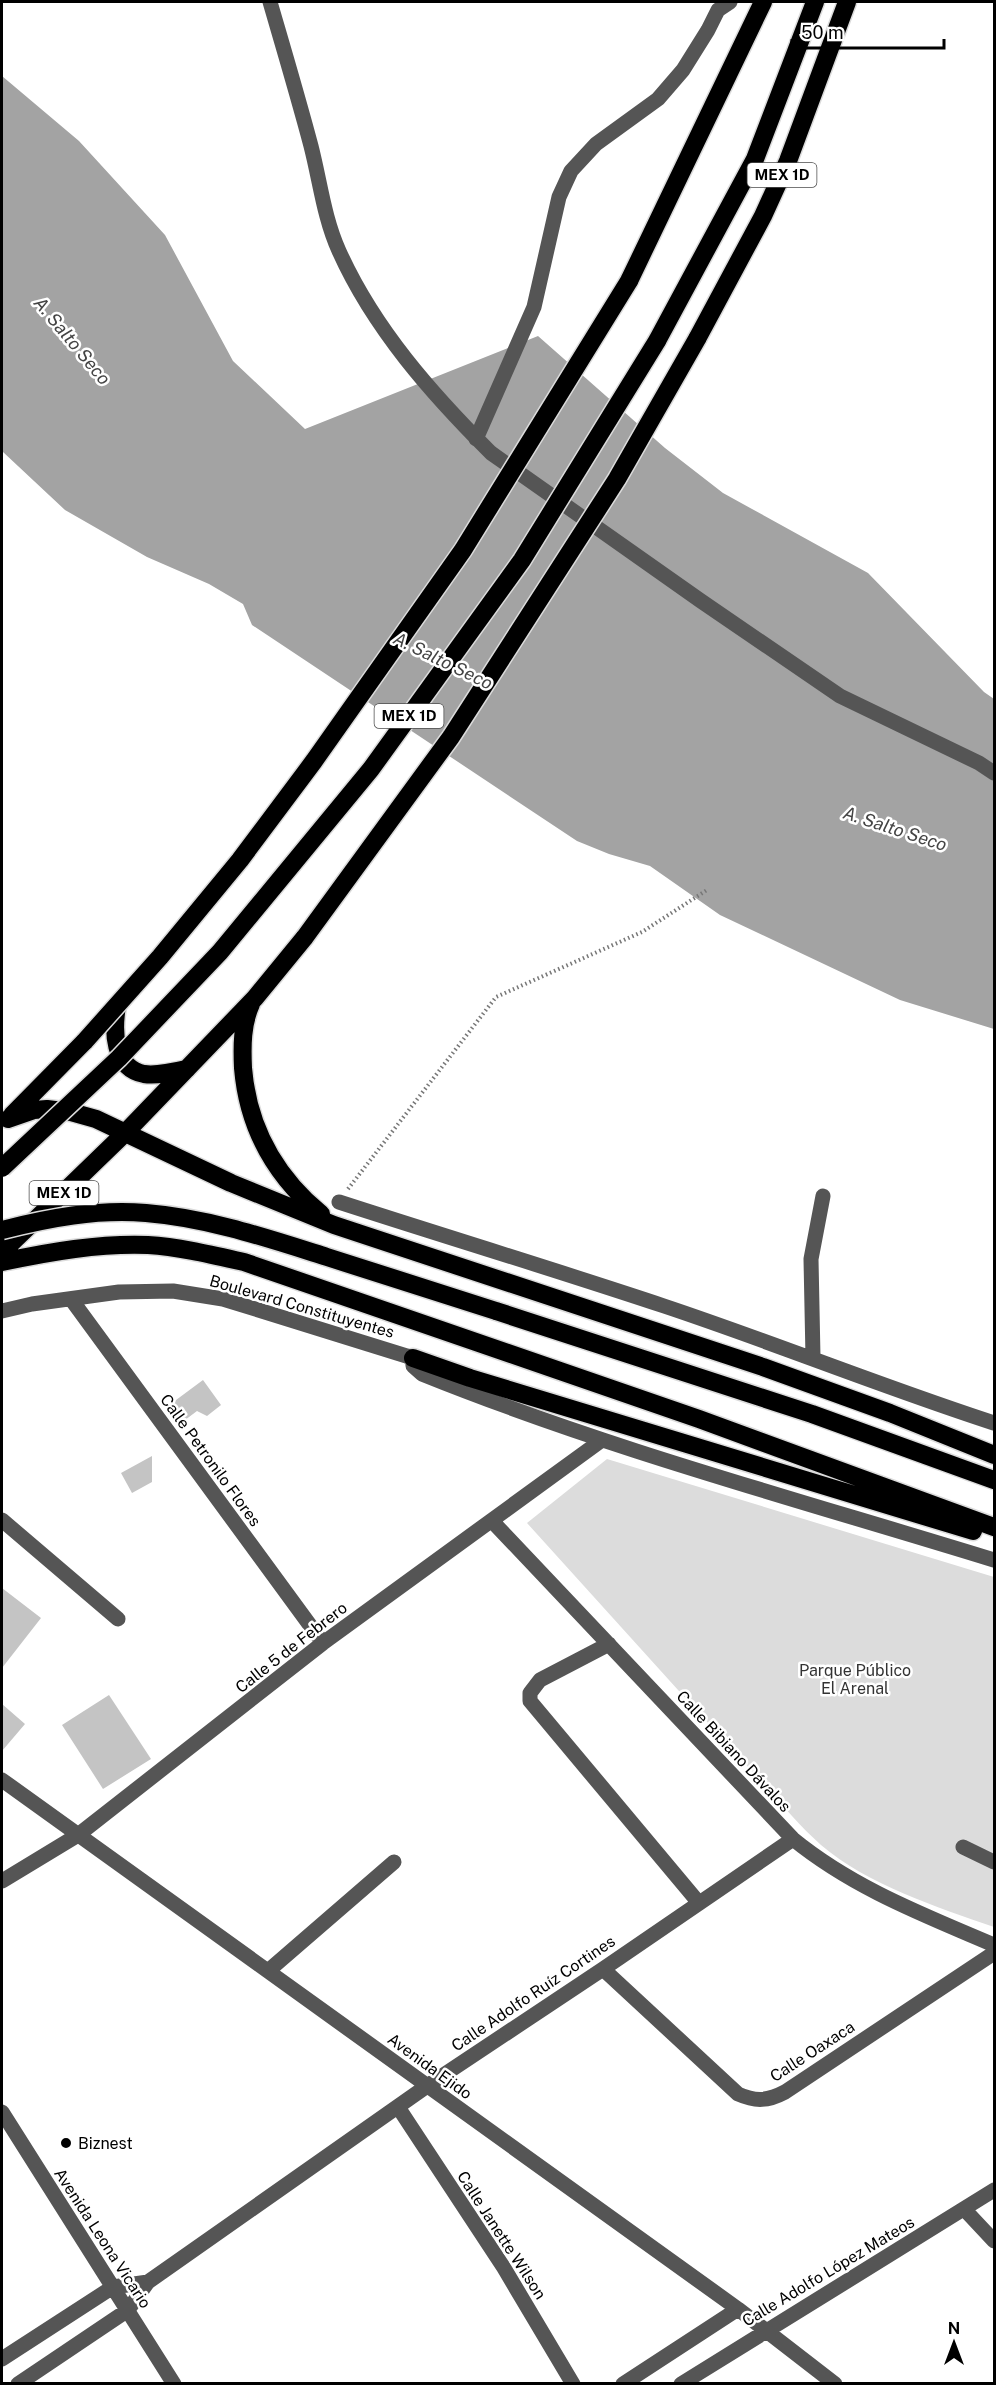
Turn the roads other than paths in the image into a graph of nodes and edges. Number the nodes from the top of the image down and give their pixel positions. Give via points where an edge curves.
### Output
1 (270, 2) edge
2 (730, 2) edge
3 (763, 2) edge
4 (815, 2) edge
5 (847, 2) edge
6 (476, 439) junction
7 (994, 773) edge
8 (255, 999) junction
9 (117, 1006) junction
10 (187, 1069) junction
11 (5, 1122) edge
12 (126, 1132) junction
13 (2, 1168) edge
14 (824, 1196) dead end
15 (339, 1202) road end
16 (334, 1225) junction
17 (2, 1230) edge
18 (2, 1252) edge
19 (2, 1263) edge
20 (70, 1299) junction
21 (2, 1311) edge
22 (813, 1357) junction
23 (413, 1358) junction
24 (994, 1423) edge
25 (602, 1440) junction
26 (994, 1455) edge
27 (994, 1480) edge
28 (2, 1520) edge
29 (492, 1521) junction
30 (994, 1527) edge
31 (994, 1537) edge
32 (994, 1560) edge
33 (118, 1619) dead end
34 (322, 1643) junction
35 (609, 1644) junction
36 (2, 1780) edge
37 (78, 1835) junction
38 (793, 1839) junction
39 (963, 1847) dead end
40 (394, 1862) dead end
41 (994, 1862) edge
42 (2, 1881) edge
43 (699, 1903) junction
44 (994, 1945) edge
45 (994, 1953) edge
46 (603, 1969) junction
47 (268, 1971) junction
48 (427, 2086) junction
49 (398, 2107) junction
50 (2, 2112) edge
51 (994, 2190) edge
52 (965, 2210) junction
53 (994, 2241) edge
54 (148, 2282) junction
55 (113, 2287) junction
56 (738, 2309) junction
57 (128, 2310) junction
58 (765, 2330) junction
59 (2, 2359) edge
60 (18, 2384) edge
61 (174, 2384) edge
62 (573, 2384) edge
63 (623, 2384) edge
64 (681, 2384) edge
65 (835, 2384) edge

1 - 6 street via 339,250 367,304 402,355
2 - 6 street via 718,10 683,70 658,99 596,144 570,171 559,197 534,307
3 - 9 highway, bridge via 629,281 463,550 240,860
4 - 13 highway, MEX 1D, bridge via 755,159 657,341 522,560 371,769 220,952 119,1058
5 - 8 highway, MEX 1D, bridge via 788,161 763,216 698,339 617,478 451,736 305,937
6 - 7 street via 840,696
8 - 10 highway, MEX 1D
8 - 16 highway via 246,1018 242,1052 252,1118 281,1175
9 - 10 highway via 115,1044 127,1065 143,1074
9 - 11 highway, bridge
10 - 12 highway, MEX 1D
11 - 12 highway via 34,1110 61,1110
12 - 16 highway via 231,1183
12 - 18 highway, MEX 1D
14 - 22 street via 811,1259
15 - 22 street
16 - 26 highway via 763,1367
17 - 27 highway, bridge via 89,1213 185,1217 276,1241 496,1311 812,1414
19 - 30 highway via 34,1255 148,1245 244,1262 699,1419
20 - 21 street, Boulevard Constituyentes
20 - 23 street, Boulevard Constituyentes via 119,1292 173,1291 223,1299
20 - 34 street, Calle Petronilo Flores
22 - 24 street
23 - 25 street via 413,1366 422,1374
23 - 31 highway
25 - 29 street, Calle 5 de Febrero
25 - 32 street
28 - 33 street
29 - 34 street, Calle 5 de Febrero
29 - 35 street, Calle Bibiano Dávalos
34 - 37 street, Calle 5 de Febrero
35 - 38 street, Calle Bibiano Dávalos
35 - 43 street via 540,1680 530,1693 530,1701
36 - 37 street, Avenida Ejido
37 - 42 street, Calle 5 de Febrero
37 - 47 street, Avenida Ejido
38 - 43 street, Calle Adolfo Ruíz Cortines
38 - 44 street, Calle Bibiano Dávalos via 854,1882
39 - 41 street
40 - 47 street
43 - 46 street, Calle Adolfo Ruíz Cortines
45 - 46 street, Calle Oaxaca via 785,2092 760,2101 738,2094
46 - 48 street, Calle Adolfo Ruíz Cortines
47 - 48 street, Avenida Ejido
48 - 49 street, Calle Adolfo Ruíz Cortines
48 - 56 street, Avenida Ejido
49 - 54 street, Calle Adolfo Ruíz Cortines
49 - 62 street, Calle Janette Wilson via 504,2268
50 - 55 street, Avenida Leona Vicario
51 - 52 street, Calle Adolfo López Mateos
52 - 53 street
52 - 58 street, Calle Adolfo López Mateos
54 - 55 street, Calle Adolfo Ruíz Cortines
54 - 57 street, Calle Adolfo Ruíz Cortines
55 - 57 street, Avenida Leona Vicario
55 - 59 street, Calle Adolfo Ruíz Cortines
56 - 58 street, Avenida Ejido
56 - 63 street, Calle Adolfo López Mateos
57 - 60 street, Calle Adolfo Ruíz Cortines
57 - 61 street, Avenida Leona Vicario
58 - 64 street, Calle Adolfo López Mateos
58 - 65 street, Avenida Ejido

